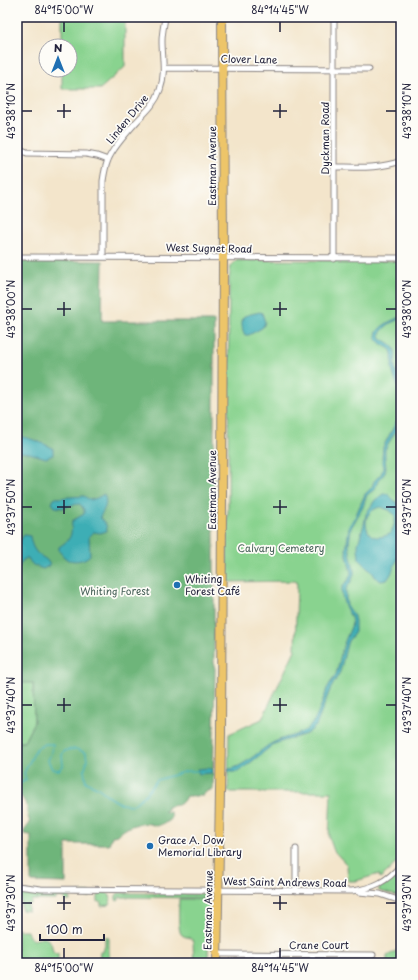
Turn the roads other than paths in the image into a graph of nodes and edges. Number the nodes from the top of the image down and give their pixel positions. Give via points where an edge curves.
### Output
1 (165, 17) edge
2 (222, 17) edge
3 (334, 17) edge
4 (164, 68) junction
5 (222, 68) junction
6 (334, 69) junction
7 (369, 69) dead end
8 (17, 149) edge
9 (108, 160) junction
10 (401, 162) edge
11 (334, 167) junction
12 (17, 257) edge
13 (103, 257) junction
14 (223, 257) junction
15 (334, 258) junction
16 (401, 258) edge
17 (296, 849) dead end
18 (401, 865) edge
19 (17, 886) edge
20 (218, 890) junction
21 (296, 891) junction
22 (352, 891) junction
23 (401, 901) edge
24 (218, 954) junction
25 (373, 955) dead end
26 (217, 963) edge

1 - 4 street, Linden Drive via 162,41
2 - 5 main road, Eastman Avenue
3 - 6 street, Dyckman Road
4 - 5 street, Clover Lane
4 - 9 street, Linden Drive via 156,100 122,138
5 - 6 street, Clover Lane
5 - 14 main road, Eastman Avenue
6 - 7 street, Clover Lane
6 - 11 street, Dyckman Road
8 - 9 street via 27,153 86,154
9 - 13 street, Linden Drive via 103,181
10 - 11 street via 374,167
11 - 15 street, Dyckman Road
12 - 13 street, West Sugnet Road
13 - 14 street, West Sugnet Road
14 - 15 street, West Sugnet Road
14 - 20 main road, Eastman Avenue
15 - 16 street, West Sugnet Road
17 - 21 street
18 - 22 street, West Saint Andrews Road via 385,881
19 - 20 street, West Saint Andrews Road via 40,889
20 - 21 street, West Saint Andrews Road
20 - 24 main road, Eastman Avenue
21 - 22 street, West Saint Andrews Road
22 - 23 street via 380,894
24 - 25 street, Crane Court
24 - 26 main road, Eastman Avenue

